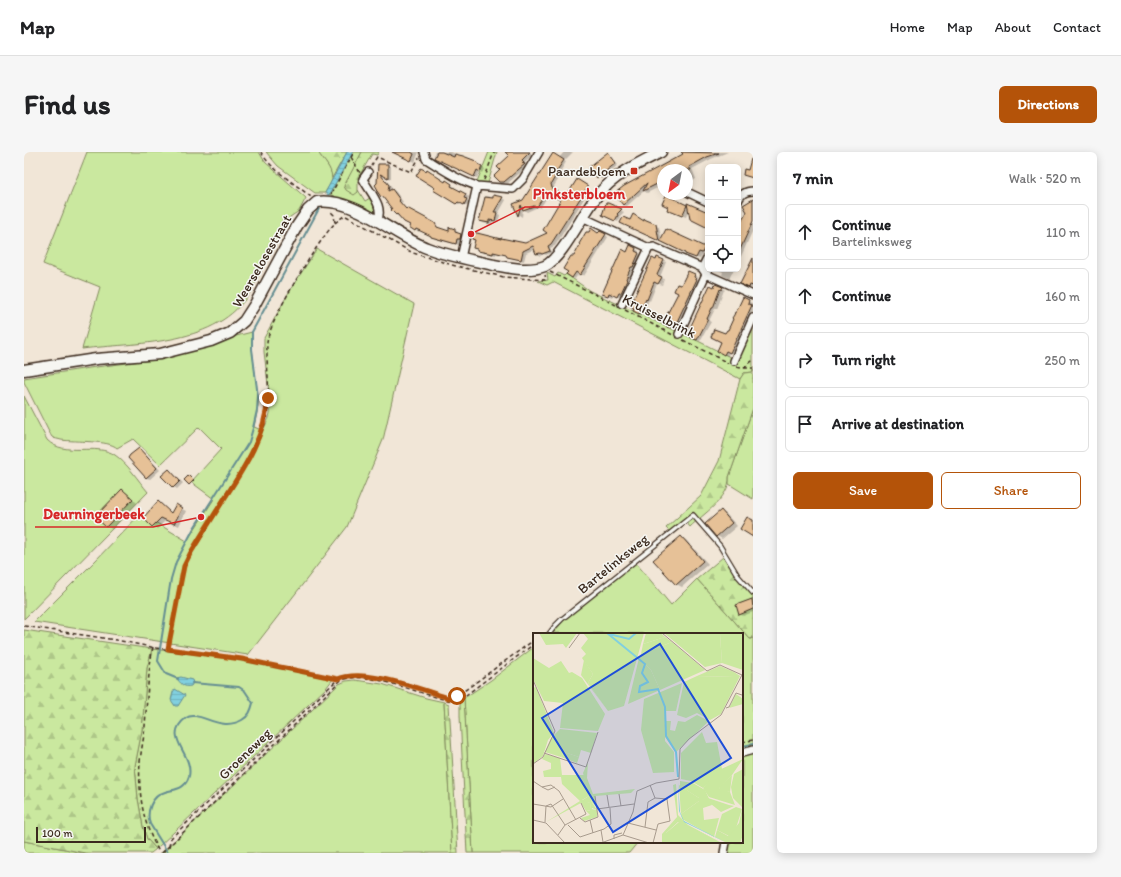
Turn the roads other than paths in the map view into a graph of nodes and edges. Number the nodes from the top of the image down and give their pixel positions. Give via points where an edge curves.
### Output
1 (539, 152) edge
2 (661, 152) edge
3 (424, 154) edge
4 (368, 172) road end
5 (480, 186) junction
6 (753, 191) edge
7 (693, 195) edge
8 (739, 200) edge
9 (705, 201) edge
10 (582, 217) junction
11 (378, 222) junction
12 (649, 248) junction
13 (461, 258) junction
14 (705, 267) edge
15 (704, 271) junction
16 (753, 295) edge
17 (622, 304) dead end
18 (753, 318) edge
19 (679, 334) dead end
20 (734, 361) dead end
21 (24, 370) edge
22 (753, 593) edge
23 (550, 633) edge
24 (753, 750) edge
25 (743, 753) edge
26 (726, 843) edge
27 (724, 853) edge

1 - 5 street via 523,179 513,189
2 - 10 street via 619,175 599,193
3 - 5 street via 426,159 450,174 467,183
4 - 11 street via 363,179 379,207
5 - 13 street
6 - 8 street via 743,193
7 - 9 street
10 - 12 street
10 - 13 street via 555,258 536,269
11 - 13 street via 427,248
11 - 21 street, Weerselosestraat via 340,203 324,202 308,210 244,321 230,333 211,341 160,354 96,359
12 - 15 street via 654,247
12 - 17 street
14 - 15 street
15 - 16 street
15 - 19 street
18 - 20 street
22 - 23 lane, Bartelinksweg via 738,576 720,546 693,515 562,619
24 - 25 street
26 - 27 street

